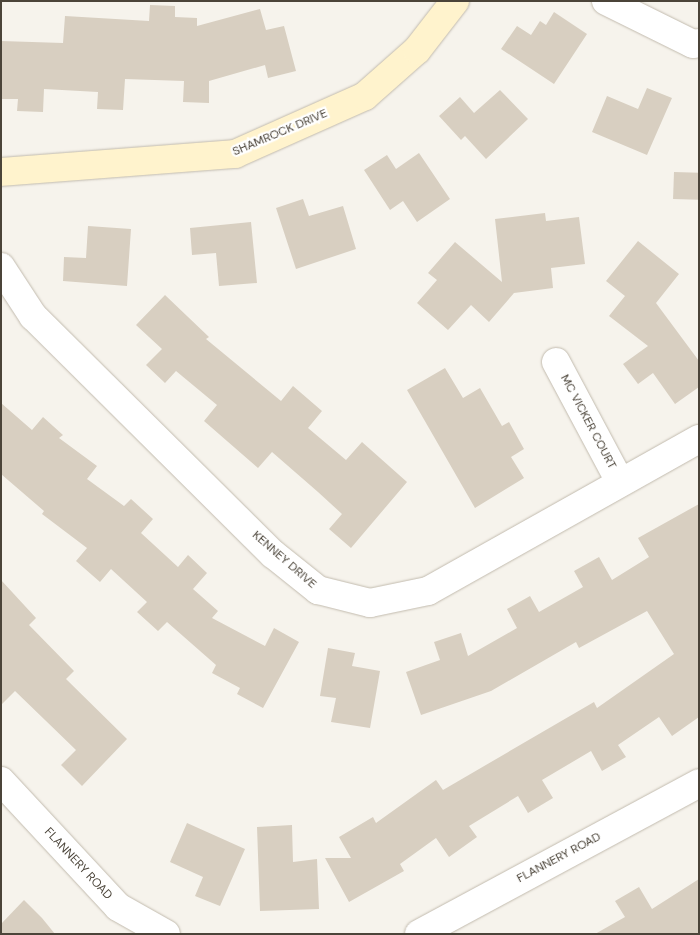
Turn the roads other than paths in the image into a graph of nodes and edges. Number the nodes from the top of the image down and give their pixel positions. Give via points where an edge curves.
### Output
1 (455, 1) edge
2 (606, 1) edge
3 (699, 43) edge
4 (1, 172) edge
5 (1, 268) edge
6 (556, 362) dead end
7 (699, 439) edge
8 (620, 482) junction
9 (1, 781) edge
10 (699, 782) edge
11 (166, 934) edge
12 (419, 934) edge

1 - 4 street, SHAMROCK DRIVE via 417,50 365,96 235,154
2 - 3 street via 693,44
5 - 8 street, KENNEY DRIVE via 33,316 273,554 318,590 370,603 428,591
6 - 8 street, MC VICKER COURT
7 - 8 street, KENNEY DRIVE
9 - 11 street, FLANNERY ROAD via 118,907
10 - 12 street, FLANNERY ROAD

